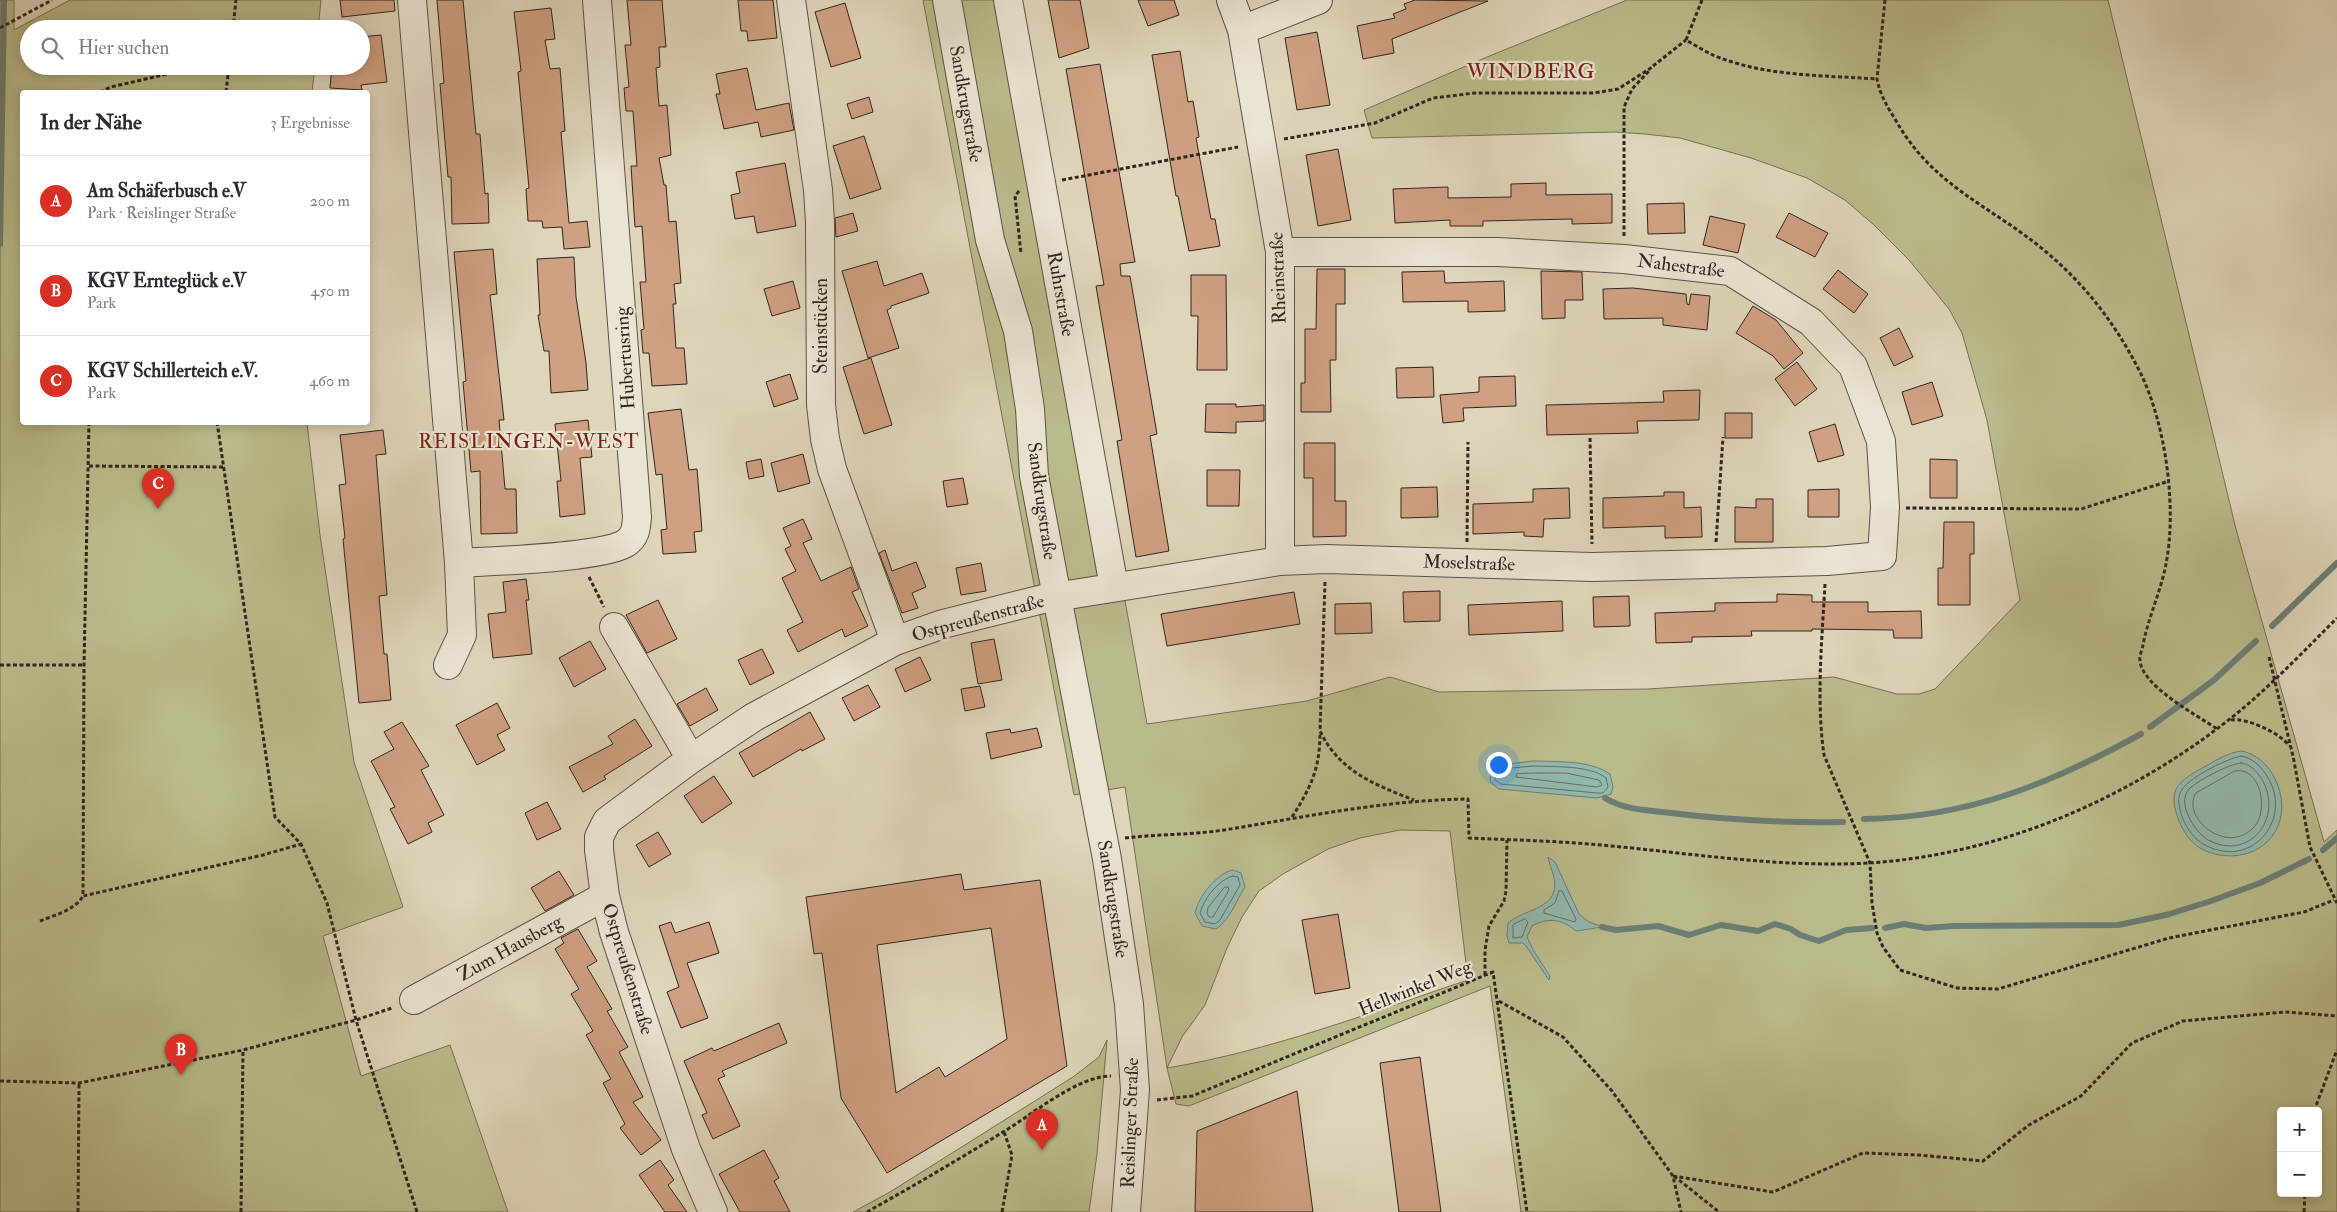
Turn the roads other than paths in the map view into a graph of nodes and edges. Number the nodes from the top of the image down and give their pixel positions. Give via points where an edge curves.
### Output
1 (412, 0) edge
2 (597, 0) edge
3 (791, 0) edge
4 (947, 0) edge
5 (1008, 0) edge
6 (1231, 0) edge
7 (1318, 0) edge
8 (1242, 30) junction
9 (1280, 252) junction
10 (1882, 556) joint
11 (1280, 561) junction
12 (459, 563) junction
13 (1114, 587) junction
14 (1057, 597) junction
15 (614, 627) road end
16 (895, 641) junction
17 (448, 665) dead end
18 (690, 760) junction
19 (605, 896) junction
20 (414, 1000) road end
21 (1129, 1004) joint
22 (713, 1212) edge
23 (1126, 1212) edge

1 - 12 street
2 - 12 street, Hubertusring via 636,533 618,547 577,554
3 - 16 street, Steinstücken via 818,190 821,405 825,439 832,469
4 - 14 street, Sandkrugstraße via 990,240 1018,331 1030,409 1034,476
5 - 13 street, Ruhrstraße
6 - 8 street, Rheinstraße
7 - 8 street
8 - 9 street, Rheinstraße
9 - 10 street, Nahestraße via 1498,252 1624,259 1730,271 1811,322 1853,366 1881,440 1885,507
9 - 11 street, Rheinstraße
10 - 11 street, Moselstraße via 1827,561 1592,567 1326,559
11 - 13 street, Moselstraße
12 - 17 street via 462,635
13 - 14 street, Moselstraße
14 - 16 street, Ostpreußenstraße via 943,624
14 - 21 street, Sandkrugstraße via 1107,859
15 - 18 street
16 - 18 street, Ostpreußenstraße via 762,712
18 - 19 street, Ostpreußenstraße via 608,821 599,837
19 - 20 street, Zum Hausberg
19 - 22 street, Ostpreußenstraße via 686,1149
21 - 23 street, Reislinger Straße via 1135,1090

